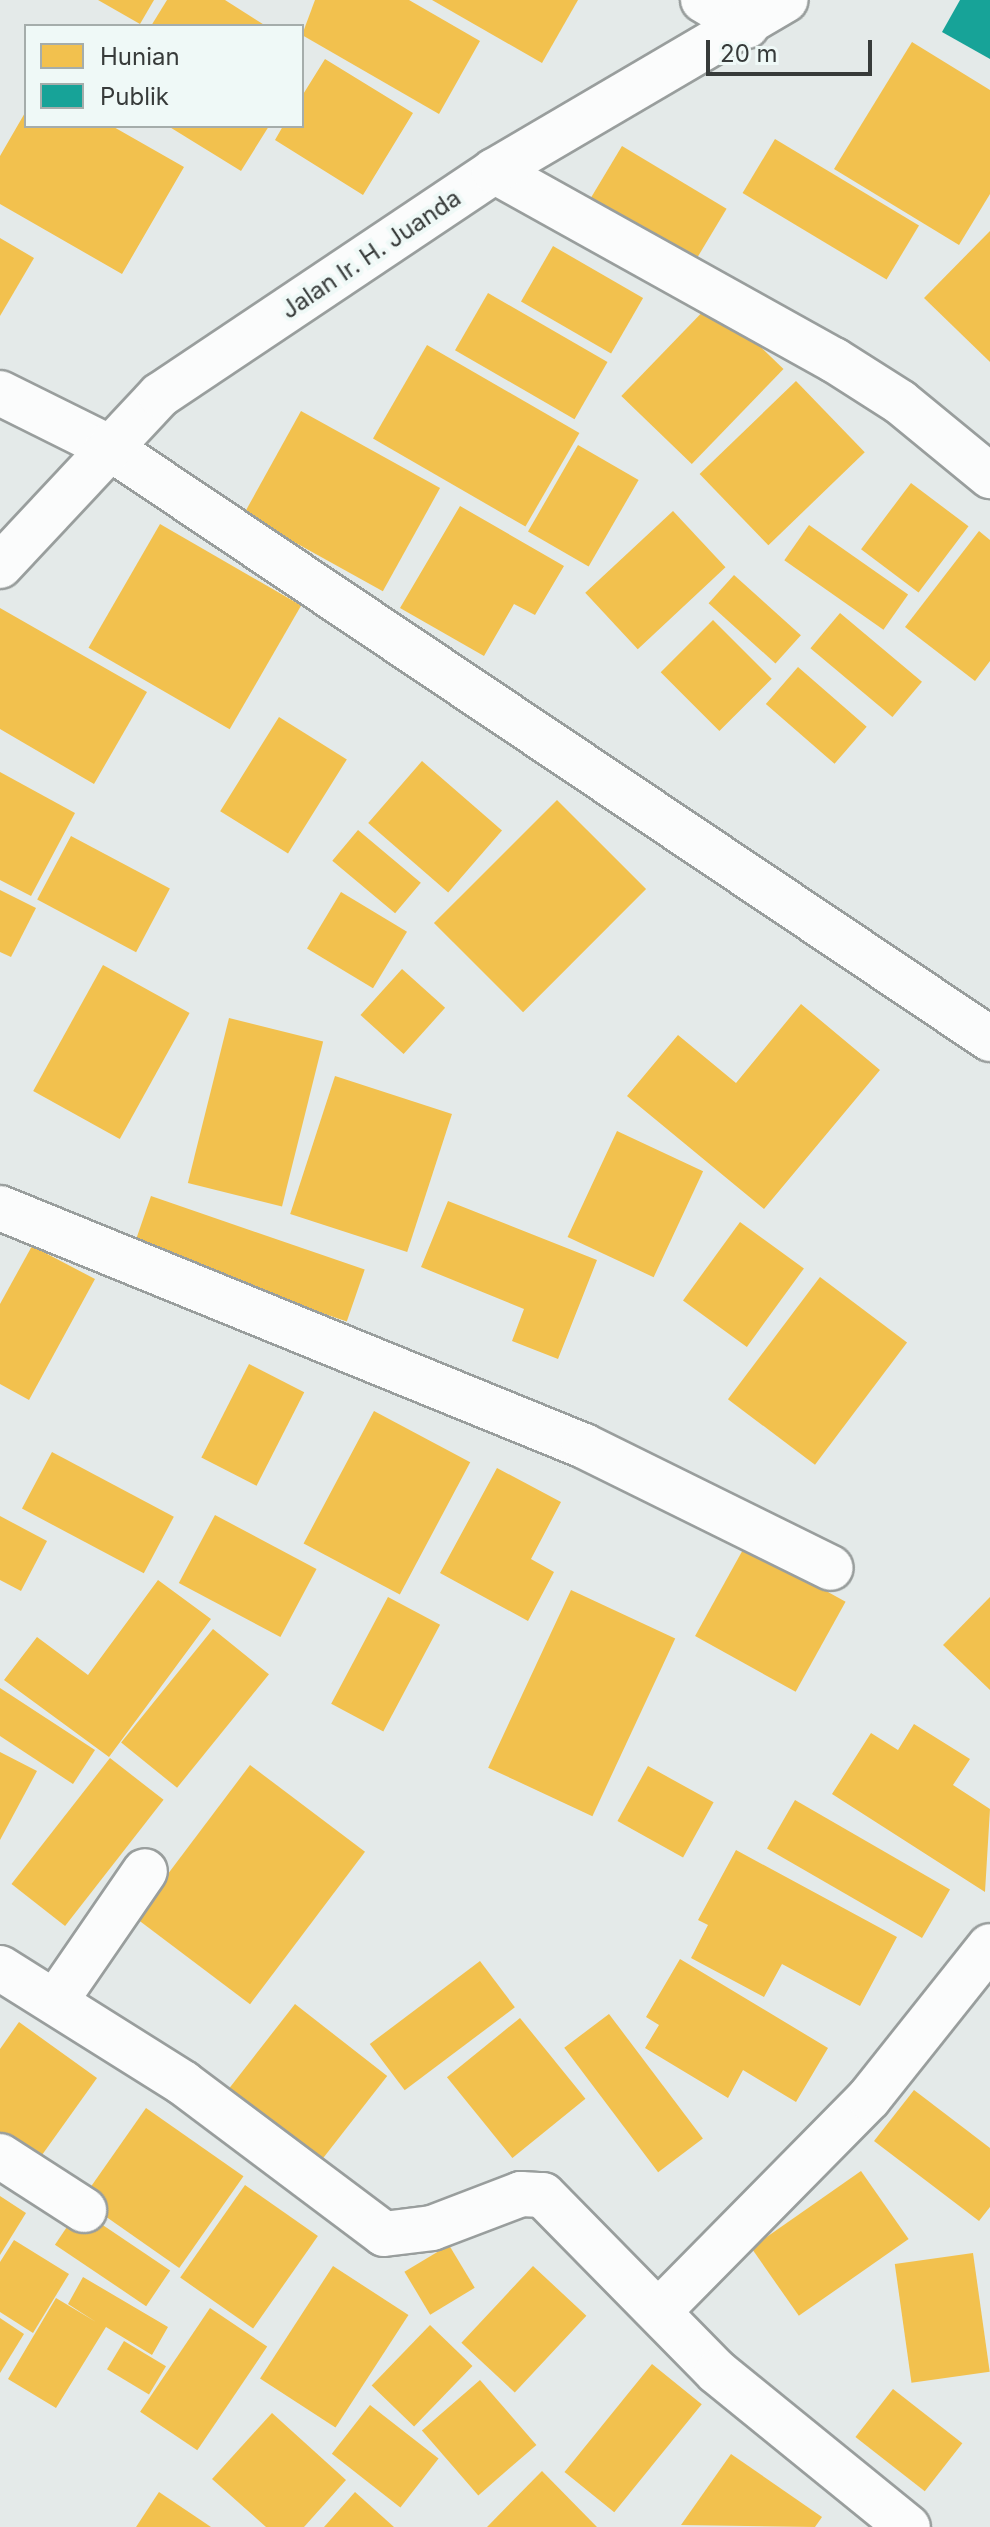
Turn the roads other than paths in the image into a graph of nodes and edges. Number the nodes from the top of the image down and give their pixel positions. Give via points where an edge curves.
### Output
1 (703, 0) edge
2 (786, 0) edge
3 (747, 26) junction
4 (494, 171) junction
5 (0, 393) edge
6 (107, 446) junction
7 (990, 476) edge
8 (0, 566) edge
9 (990, 1039) edge
10 (0, 1208) edge
11 (831, 1568) dead end
12 (145, 1871) dead end
13 (990, 1946) edge
14 (0, 1968) edge
15 (57, 1999) junction
16 (0, 2156) edge
17 (84, 2210) dead end
18 (661, 2309) junction
19 (908, 2527) edge

1 - 3 street
2 - 3 street, Jalan Ir. H. Juanda
3 - 4 street, Jalan Ir. H. Juanda
4 - 6 street, Jalan Ir. H. Juanda via 160,395
4 - 7 street via 834,360 900,402
5 - 6 street
6 - 8 street, Jalan Ir. H. Juanda
6 - 9 street
10 - 11 street via 584,1446
12 - 15 street
13 - 18 street via 869,2098
14 - 15 street
15 - 18 street via 183,2083 360,2223 406,2235 521,2194 543,2195
16 - 17 street
18 - 19 street via 717,2372

